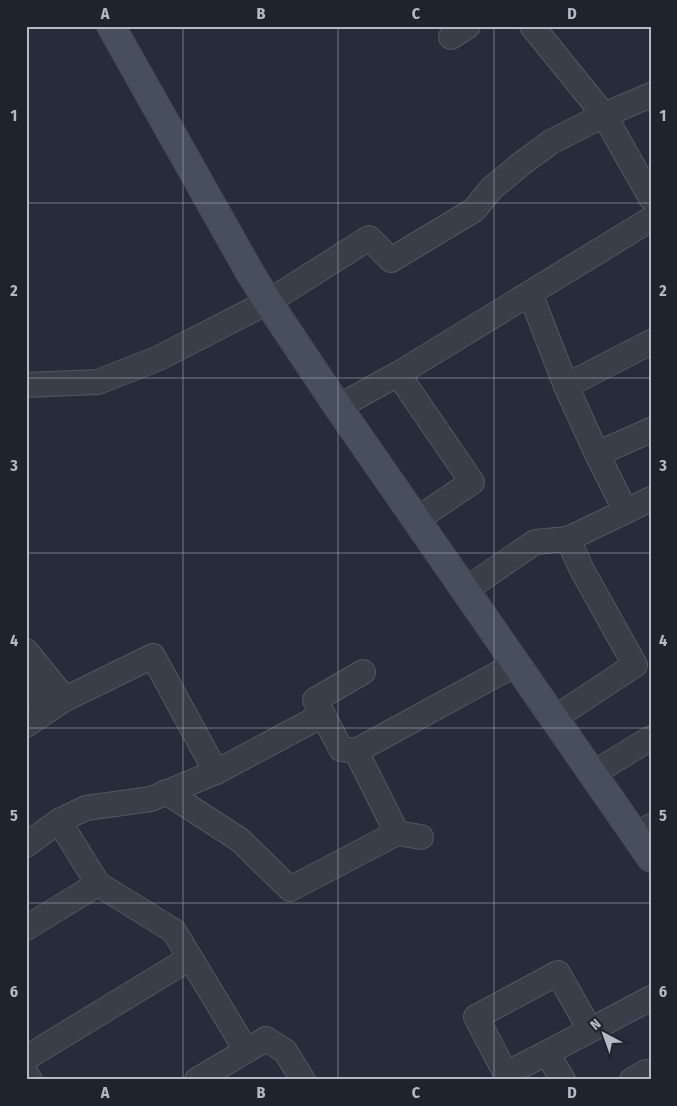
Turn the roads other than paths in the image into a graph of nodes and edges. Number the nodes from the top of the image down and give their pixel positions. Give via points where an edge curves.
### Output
1 (111, 26) edge
2 (532, 26) edge
3 (651, 95) edge
4 (604, 115) junction
5 (651, 198) edge
6 (651, 219) edge
7 (530, 293) junction
8 (268, 302) junction
9 (651, 342) edge
10 (398, 374) junction
11 (26, 385) edge
12 (566, 386) junction
13 (338, 407) junction
14 (651, 430) edge
15 (597, 454) junction
16 (651, 498) edge
17 (625, 510) junction
18 (416, 520) junction
19 (568, 539) junction
20 (465, 590) junction
21 (26, 651) edge
22 (516, 664) junction
23 (363, 672) dead end
24 (26, 686) edge
25 (56, 705) junction
26 (323, 715) junction
27 (554, 719) junction
28 (26, 725) edge
29 (651, 738) edge
30 (356, 751) junction
31 (216, 772) junction
32 (592, 774) junction
33 (166, 792) junction
34 (58, 821) junction
35 (643, 831) edge
36 (397, 833) junction
37 (421, 837) dead end
38 (26, 845) edge
39 (651, 858) edge
40 (98, 884) junction
41 (26, 928) edge
42 (190, 958) junction
43 (651, 998) edge
44 (590, 1030) junction
45 (246, 1050) junction
46 (547, 1053) junction
47 (26, 1058) edge
48 (26, 1074) edge
49 (30, 1080) edge
50 (198, 1080) edge
51 (303, 1080) edge
52 (563, 1080) edge

1 - 8 street
2 - 4 street
3 - 4 street
4 - 5 street
4 - 8 street via 551,142 492,188 474,210 391,260 369,238
6 - 7 street
7 - 10 street
7 - 12 street
8 - 11 street via 158,358 98,382
8 - 13 street
9 - 12 street
10 - 13 street
10 - 18 street via 472,482
12 - 15 street
13 - 18 street
14 - 15 street
15 - 17 street
16 - 17 street
17 - 19 street
18 - 20 street
19 - 20 street via 535,542
19 - 27 street via 635,665
20 - 22 street
21 - 25 street
22 - 27 street
22 - 30 street
23 - 26 street via 315,700
24 - 25 street
25 - 28 street
25 - 31 street via 153,656
26 - 30 street via 341,749
26 - 31 street
27 - 32 street
29 - 32 street
30 - 36 street
31 - 33 street
32 - 35 street
33 - 34 street via 151,799 86,808
33 - 36 street via 240,840 290,889
34 - 38 street
34 - 40 street
35 - 39 street
36 - 37 street
40 - 41 street
40 - 42 street via 174,931
42 - 45 street
42 - 47 street
43 - 44 street
44 - 46 street
44 - 46 street via 558,973 476,1017 506,1074
45 - 50 street
45 - 51 street via 266,1039 285,1051
46 - 52 street
48 - 49 street

